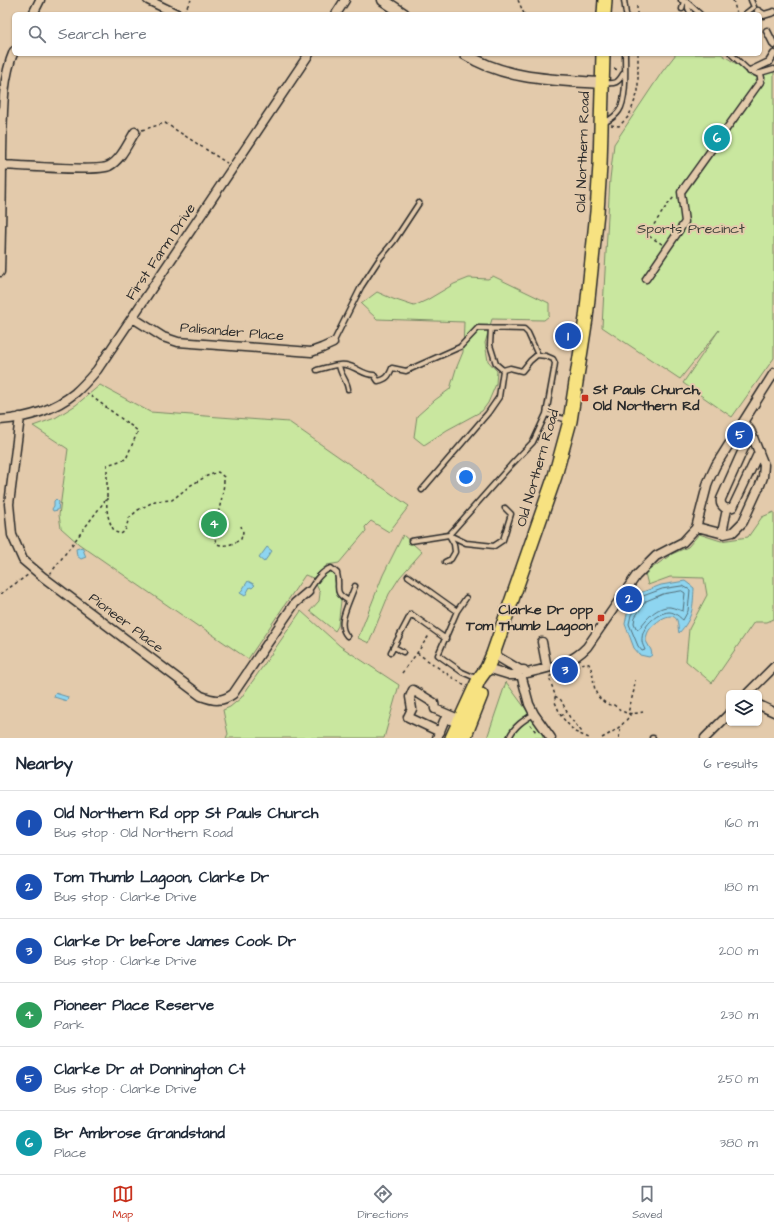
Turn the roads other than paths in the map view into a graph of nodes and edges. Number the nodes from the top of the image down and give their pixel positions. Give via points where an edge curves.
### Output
1 (40, 0) edge
2 (148, 0) edge
3 (345, 0) edge
4 (383, 0) edge
5 (605, 0) edge
6 (624, 0) edge
7 (751, 0) edge
8 (682, 2) edge
9 (682, 8) dead end
10 (33, 12) edge
11 (173, 12) edge
12 (337, 12) edge
13 (401, 12) edge
14 (604, 12) edge
15 (626, 12) edge
16 (690, 12) edge
17 (697, 12) edge
18 (748, 12) edge
19 (774, 12) edge
20 (762, 13) edge
21 (767, 31) dead end
22 (774, 45) edge
23 (774, 54) edge
24 (12, 56) edge
25 (308, 56) edge
26 (469, 56) edge
27 (603, 56) edge
28 (625, 56) edge
29 (733, 56) edge
30 (774, 69) edge
31 (622, 71) junction
32 (750, 71) junction
33 (760, 78) junction
34 (601, 83) junction
35 (606, 125) junction
36 (135, 132) road end
37 (2, 165) junction
38 (419, 202) dead end
39 (0, 272) edge
40 (646, 279) dead end
41 (133, 318) junction
42 (491, 328) junction
43 (333, 343) joint
44 (538, 355) junction
45 (339, 365) junction
46 (317, 370) dead end
47 (503, 370) junction
48 (774, 374) edge
49 (348, 389) dead end
50 (546, 414) junction
51 (20, 417) junction
52 (0, 420) edge
53 (570, 421) junction
54 (744, 422) junction
55 (751, 432) junction
56 (759, 452) junction
57 (422, 490) dead end
58 (505, 508) dead end
59 (728, 509) junction
60 (697, 527) junction
61 (722, 533) junction
62 (449, 535) junction
63 (411, 541) dead end
64 (445, 562) dead end
65 (408, 576) dead end
66 (355, 586) dead end
67 (308, 592) joint
68 (466, 598) dead end
69 (349, 600) junction
70 (457, 611) junction
71 (347, 636) dead end
72 (446, 639) junction
73 (542, 642) dead end
74 (394, 647) junction
75 (391, 652) dead end
76 (402, 652) dead end
77 (493, 654) junction
78 (774, 667) edge
79 (487, 668) junction
80 (547, 668) junction
81 (522, 674) junction
82 (479, 679) junction
83 (751, 690) edge
84 (762, 706) edge
85 (774, 712) edge
86 (534, 714) junction
87 (726, 717) edge
88 (460, 722) junction
89 (438, 735) edge
90 (462, 738) edge
91 (509, 738) edge
92 (551, 738) edge
93 (705, 738) edge

1 - 10 street
2 - 11 street
3 - 12 street
4 - 13 street
5 - 14 main road
6 - 15 lane
7 - 18 lane via 754,7
8 - 9 lane
8 - 16 lane
8 - 17 lane
19 - 20 street
21 - 22 street
23 - 32 street via 769,62
24 - 37 street via 6,80
25 - 41 street, First Farm Drive
26 - 34 street via 487,66 517,75
27 - 34 main road, Old Northern Road
28 - 31 lane
29 - 32 lane
30 - 33 lane
31 - 34 lane via 620,80 614,84
31 - 35 lane via 623,98 619,111
32 - 33 lane
33 - 40 street via 681,192 685,222
34 - 35 main road, Old Northern Road
35 - 53 main road, Old Northern Road via 591,275
36 - 37 street via 119,157 109,166 94,168
37 - 39 street
38 - 43 lane via 361,287
41 - 43 street, Palisander Place via 163,337 178,342 311,352
41 - 51 street, First Farm Drive via 97,370 80,388 54,406
42 - 44 lane via 524,329
42 - 45 lane via 478,328 460,347 406,370 392,368 385,380 378,381 374,375 367,375 347,365
42 - 47 lane via 490,345 496,364
44 - 47 lane via 522,371 510,368
44 - 50 lane via 553,359 555,363
45 - 46 lane
45 - 49 lane via 339,371
47 - 57 lane via 499,397
48 - 54 street
50 - 53 lane
50 - 62 lane via 533,442
51 - 52 street, First Farm Drive
51 - 67 street, Pioneer Place via 9,504 12,535 23,560 46,580 202,696 220,701 233,694 295,603
53 - 77 main road, Old Northern Road via 553,483
54 - 55 street
54 - 60 street via 716,464 708,482
55 - 56 street
55 - 59 street via 721,499 720,503
56 - 59 street via 733,507
56 - 61 street via 764,465 760,485 743,522 733,532
58 - 62 lane via 511,514 503,540 494,546 466,543
59 - 61 street
60 - 61 street
60 - 80 street via 683,542 656,556 636,576 579,656
62 - 63 lane
62 - 64 lane via 455,552
65 - 70 lane
66 - 69 lane
67 - 69 lane via 316,580 331,568 337,573 339,595
68 - 70 lane
69 - 71 lane via 342,627
70 - 72 lane
72 - 74 lane via 411,614
72 - 82 lane via 438,656 462,672
73 - 80 street
74 - 75 lane
74 - 76 lane
77 - 79 main road, Old Northern Road
77 - 81 street
78 - 83 street
79 - 81 street via 510,675
79 - 82 main road, Old Northern Road
79 - 90 main road, Old Northern Road via 487,680
80 - 81 street
81 - 86 street
82 - 88 main road, Old Northern Road
84 - 85 street
86 - 91 lane via 521,722
86 - 92 street
87 - 93 street
88 - 89 street via 446,718
88 - 89 street via 435,709 434,703 413,690 410,697 412,708 408,717
88 - 90 main road, Old Northern Road

